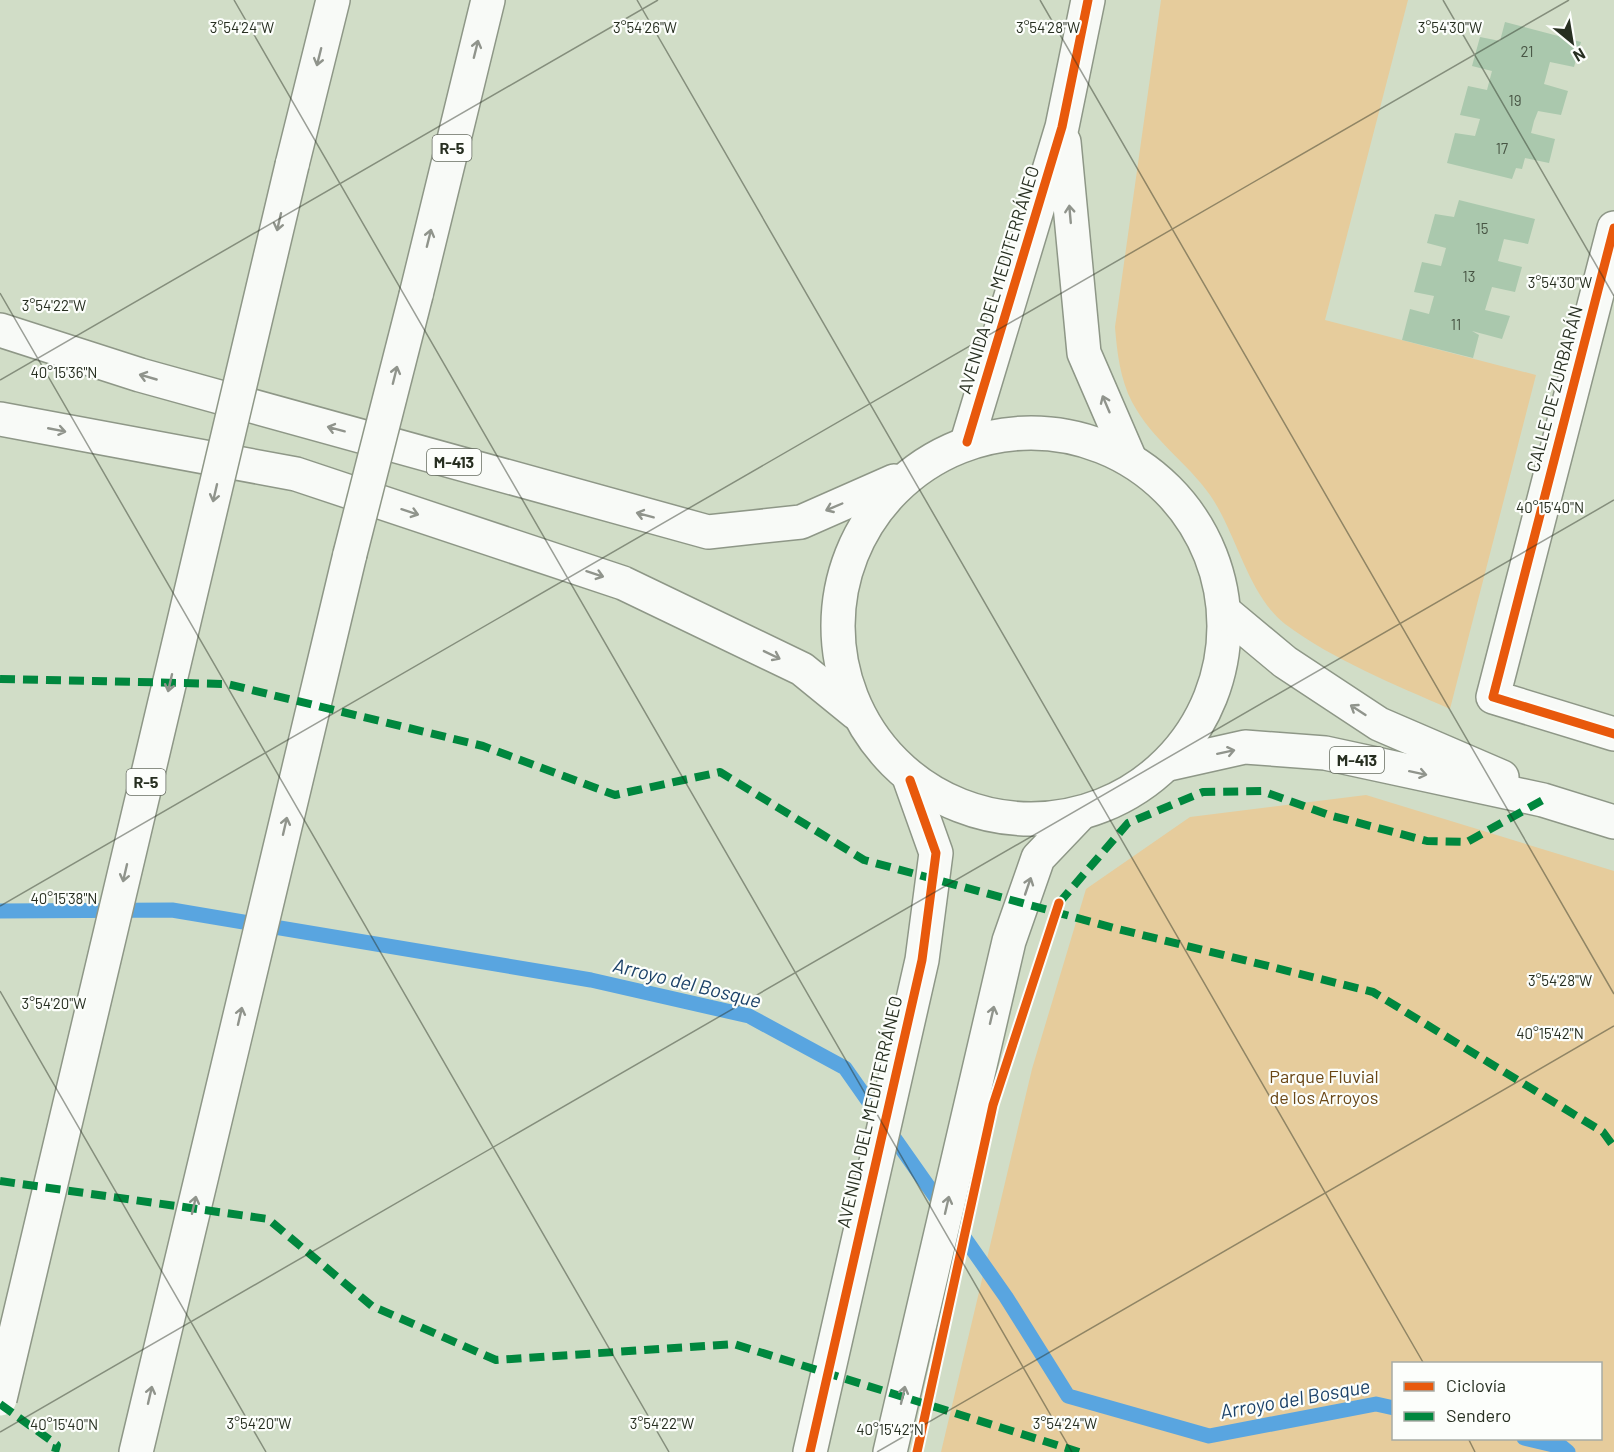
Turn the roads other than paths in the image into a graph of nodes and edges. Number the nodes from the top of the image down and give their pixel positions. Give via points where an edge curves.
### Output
1 (333, 0) edge
2 (488, 0) edge
3 (1088, 0) edge
4 (1062, 128) junction
5 (1614, 228) edge
6 (0, 330) edge
7 (0, 419) edge
8 (967, 442) junction
9 (1129, 457) junction
10 (907, 476) junction
11 (1225, 612) junction
12 (856, 713) junction
13 (1614, 734) edge
14 (1168, 764) junction
15 (910, 780) junction
16 (1543, 800) junction
17 (1079, 815) junction
18 (1614, 822) edge
19 (0, 1399) edge
20 (136, 1452) edge
21 (810, 1452) edge
22 (890, 1452) edge

1 -> 19 main road, R-5, bridge
20 -> 2 main road, R-5, bridge via 347,565
3 - 4 main road
4 - 8 main road, AVENIDA DEL MEDITERRÁNEO
9 -> 4 main road, AVENIDA DEL MEDITERRÁNEO via 1084,353
5 - 13 main road, CALLE DE ZURBARÁN via 1493,697
10 -> 6 main road, M-413 via 801,522 708,532 140,375
7 -> 12 main road, M-413 via 296,474 623,583 802,669
8 - 9 main road, M-413 via 1050,432
8 - 10 main road, M-413
9 - 11 main road, M-413 via 1167,486 1197,522 1217,566
10 - 12 main road, M-413 via 871,514 847,560 836,612 838,654
11 - 14 main road, M-413 via 1218,678 1202,719
16 -> 11 main road, M-413 via 1484,767 1379,724 1284,662
12 - 15 main road, M-413
14 -> 16 main road, M-413 via 1245,747 1325,753
14 - 17 main road, M-413 via 1127,795
15 - 17 main road, M-413 via 991,818
15 - 21 main road, AVENIDA DEL MEDITERRÁNEO via 936,853 922,960
16 - 18 main road, M-413
22 -> 17 main road via 1009,941 1038,858

